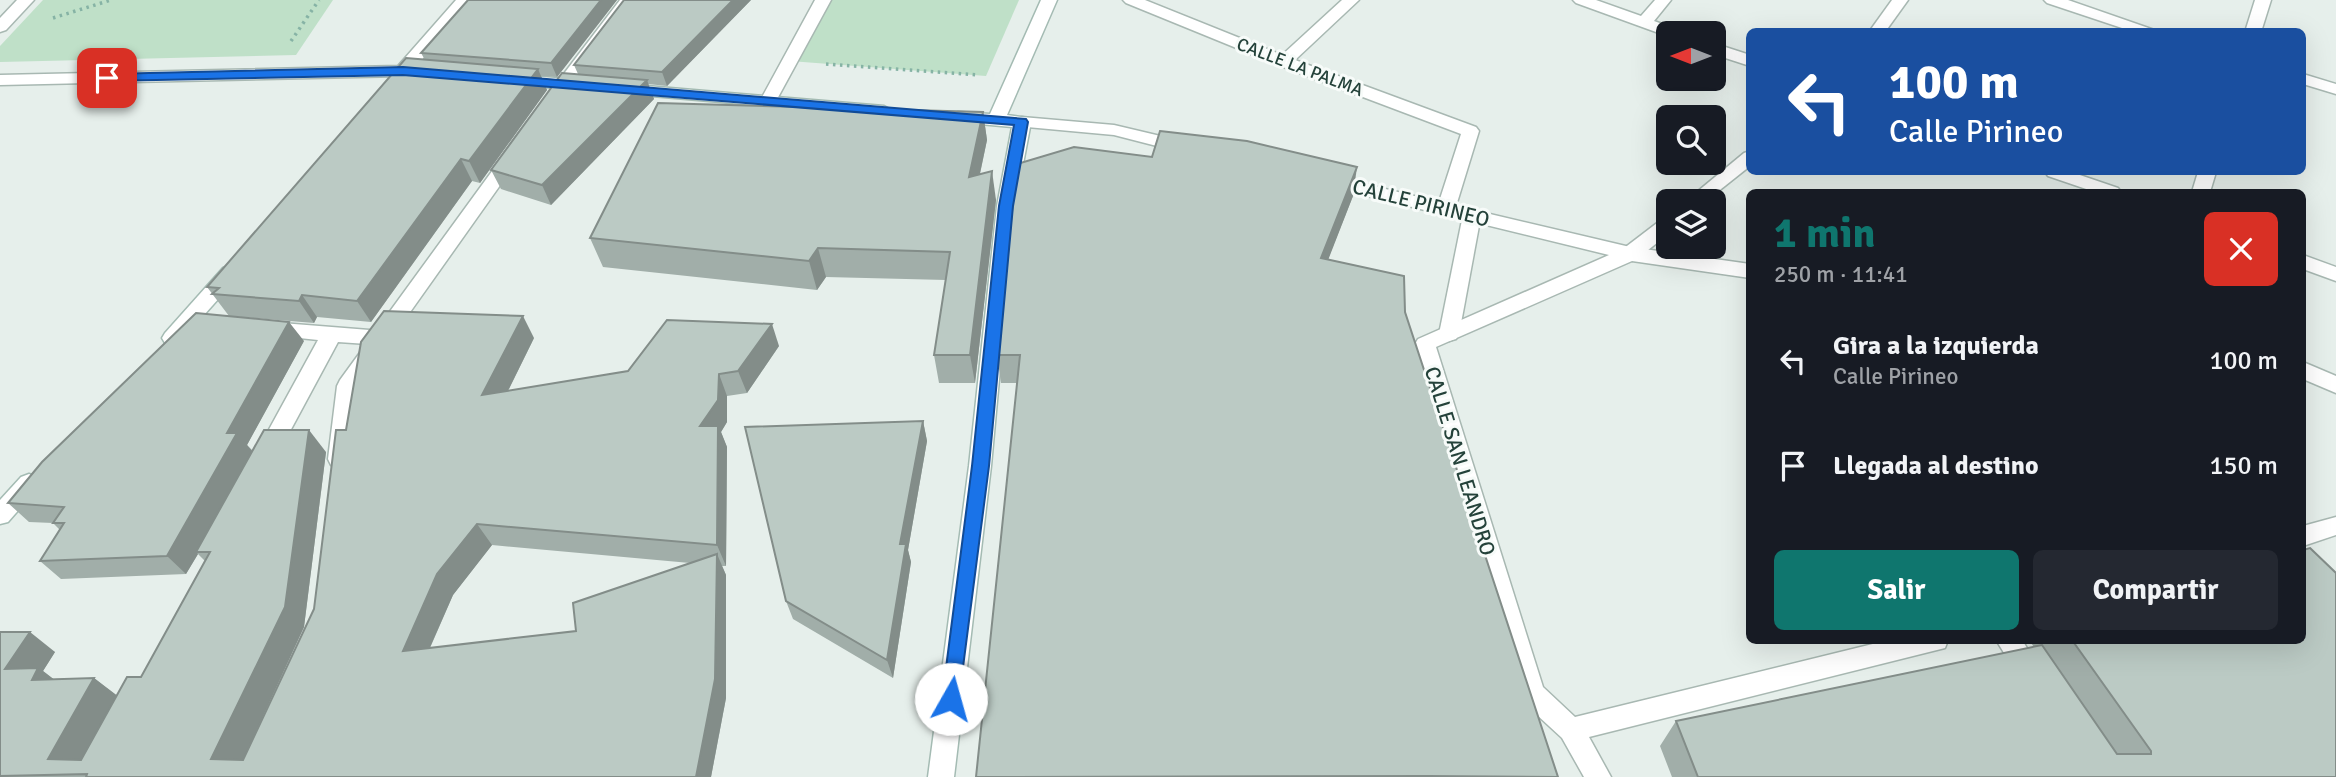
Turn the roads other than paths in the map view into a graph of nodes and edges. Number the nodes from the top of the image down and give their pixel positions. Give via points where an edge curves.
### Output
1 (26, 0) edge
2 (464, 0) edge
3 (628, 0) edge
4 (823, 0) edge
5 (1049, 0) edge
6 (1131, 0) edge
7 (1351, 0) edge
8 (1581, 0) edge
9 (1663, 0) edge
10 (1900, 0) edge
11 (2052, 0) edge
12 (2263, 0) edge
13 (1643, 23) junction
14 (3, 24) edge
15 (1656, 27) edge
16 (1880, 28) edge
17 (2140, 28) edge
18 (2254, 28) edge
19 (1726, 53) edge
20 (1746, 60) edge
21 (1284, 62) junction
22 (403, 71) junction
23 (430, 73) edge
24 (497, 79) edge
25 (0, 80) edge
26 (2306, 80) edge
27 (564, 84) junction
28 (2336, 89) edge
29 (384, 92) edge
30 (768, 101) junction
31 (548, 106) edge
32 (902, 112) edge
33 (943, 115) edge
34 (996, 120) junction
35 (1022, 122) junction
36 (524, 139) edge
37 (1196, 149) edge
38 (1746, 161) edge
39 (2063, 175) edge
40 (1315, 178) edge
41 (1710, 189) edge
42 (2103, 189) edge
43 (1446, 209) junction
44 (1472, 215) junction
45 (1656, 233) edge
46 (1630, 254) junction
47 (240, 260) edge
48 (2306, 263) edge
49 (1746, 270) edge
50 (2336, 274) edge
51 (187, 322) junction
52 (214, 324) edge
53 (253, 328) edge
54 (332, 334) junction
55 (1449, 334) junction
56 (382, 338) junction
57 (159, 350) edge
58 (2306, 371) edge
59 (2336, 385) edge
60 (40, 471) edge
61 (258, 472) edge
62 (336, 480) edge
63 (0, 515) edge
64 (2336, 526) edge
65 (2306, 535) edge
66 (1920, 644) edge
67 (2011, 644) edge
68 (2048, 697) edge
69 (1571, 730) junction
70 (941, 777) edge
71 (1598, 777) edge

1 - 14 street
2 - 22 street
3 - 27 street
4 - 30 street
5 - 34 street
6 - 21 street, CALLE LA PALMA
7 - 21 street
8 - 13 street
9 - 13 street
10 - 16 street
11 - 17 street
12 - 18 street
13 - 15 street
19 - 20 street
21 - 43 street, CALLE LA PALMA via 1469,131
22 - 23 street
22 - 25 street
22 - 29 street
24 - 27 street
26 - 28 street
27 - 30 street
27 - 31 street
30 - 32 street
33 - 34 street
34 - 35 street
35 - 37 street via 1114,130
35 - 70 street via 1006,206 980,466
36 - 56 street
38 - 41 street
39 - 42 street
40 - 43 street, CALLE PIRINEO
43 - 44 street, CALLE PIRINEO
44 - 46 street, CALLE PIRINEO
44 - 55 street
45 - 46 street, CALLE SAN LEANDRO
46 - 49 street, CALLE PIRINEO
46 - 55 street, CALLE SAN LEANDRO
47 - 51 street
48 - 50 street
51 - 52 street
51 - 57 street
53 - 54 street
54 - 56 street
54 - 61 street
55 - 69 street, CALLE SAN LEANDRO via 1425,345 1532,694
56 - 62 street via 347,386
58 - 59 street
60 - 63 street
64 - 65 street
66 - 69 street
67 - 68 street
69 - 71 street, CALLE SAN LEANDRO

